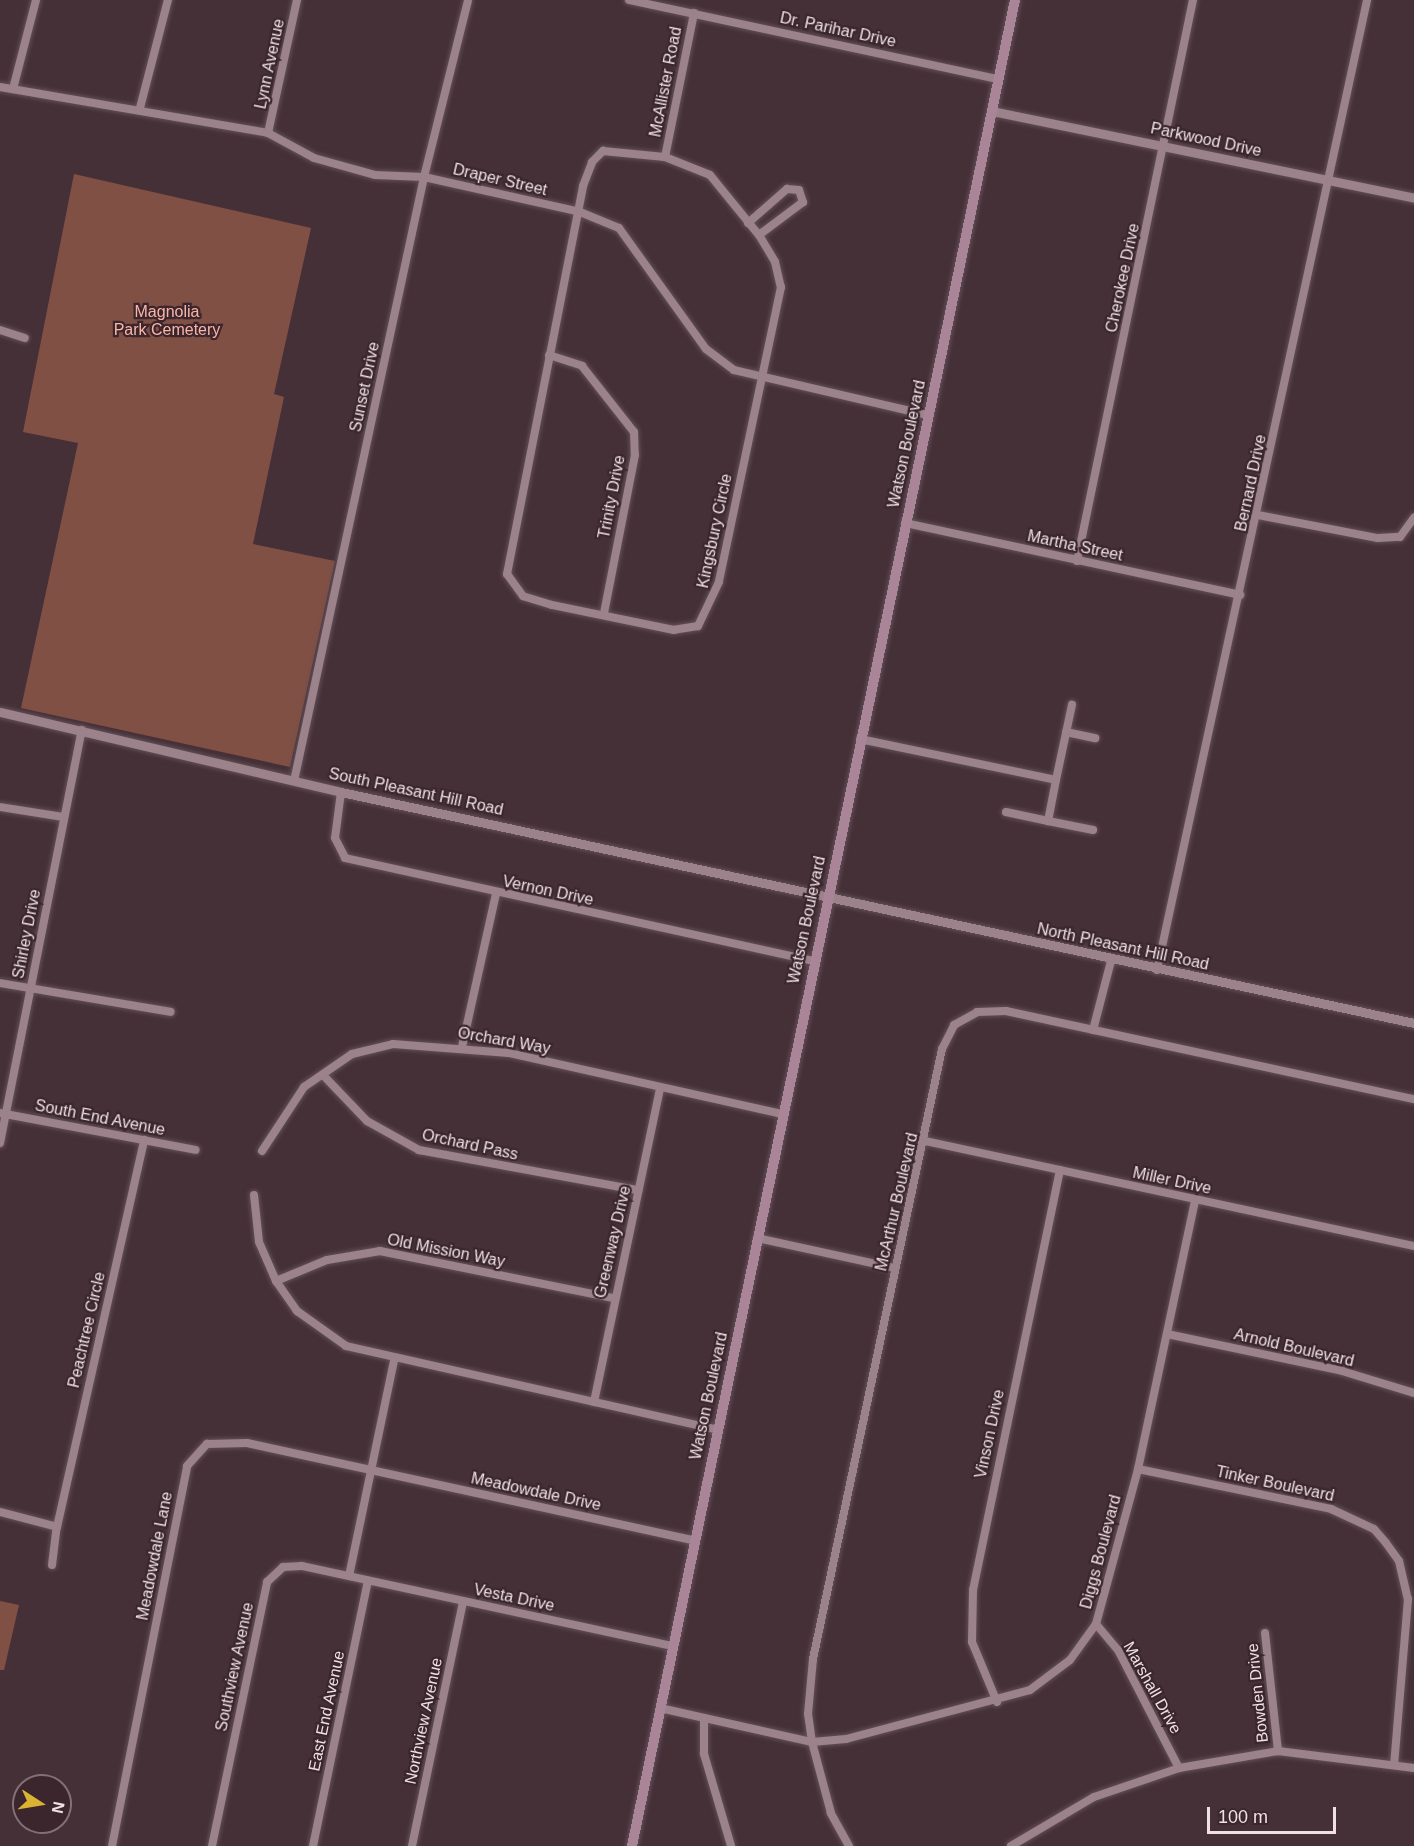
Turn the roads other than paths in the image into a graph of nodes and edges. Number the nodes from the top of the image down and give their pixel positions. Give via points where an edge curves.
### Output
1 (36, 0) edge
2 (168, 0) edge
3 (297, 0) edge
4 (468, 0) edge
5 (629, 0) edge
6 (1015, 0) edge
7 (1193, 0) edge
8 (1368, 0) edge
9 (694, 13) junction
10 (999, 79) junction
11 (0, 87) edge
12 (13, 89) junction
13 (140, 108) junction
14 (992, 111) junction
15 (268, 133) junction
16 (1165, 147) junction
17 (665, 157) junction
18 (424, 177) junction
19 (1329, 181) junction
20 (1414, 198) edge
21 (580, 212) junction
22 (748, 223) junction
23 (759, 235) junction
24 (0, 330) edge
25 (25, 338) dead end
26 (549, 355) junction
27 (760, 379) junction
28 (928, 415) junction
29 (1258, 515) junction
30 (1414, 518) edge
31 (905, 523) junction
32 (1077, 561) junction
33 (1240, 595) junction
34 (604, 613) junction
35 (1072, 705) dead end
36 (0, 712) edge
37 (82, 730) junction
38 (1066, 732) junction
39 (1095, 738) dead end
40 (860, 739) junction
41 (1056, 780) junction
42 (294, 781) junction
43 (341, 792) junction
44 (0, 807) edge
45 (1006, 812) dead end
46 (64, 817) junction
47 (1048, 821) junction
48 (1093, 830) dead end
49 (496, 894) junction
50 (827, 898) junction
51 (814, 961) junction
52 (1111, 961) junction
53 (1157, 970) junction
54 (0, 983) edge
55 (31, 984) junction
56 (171, 1012) dead end
57 (1414, 1023) edge
58 (1094, 1030) junction
59 (462, 1047) junction
60 (323, 1074) junction
61 (660, 1088) junction
62 (1414, 1099) edge
63 (3, 1114) edge
64 (783, 1114) junction
65 (144, 1140) junction
66 (925, 1141) junction
67 (0, 1143) edge
68 (196, 1150) dead end
69 (262, 1151) dead end
70 (1060, 1170) junction
71 (638, 1191) junction
72 (254, 1195) dead end
73 (1195, 1200) junction
74 (757, 1238) junction
75 (1414, 1246) edge
76 (895, 1268) junction
77 (276, 1281) junction
78 (613, 1298) junction
79 (1167, 1334) junction
80 (394, 1361) junction
81 (1414, 1393) edge
82 (594, 1402) junction
83 (718, 1430) junction
84 (1138, 1469) junction
85 (371, 1471) junction
86 (0, 1512) edge
87 (57, 1527) junction
88 (695, 1540) junction
89 (52, 1565) dead end
90 (349, 1576) junction
91 (368, 1581) junction
92 (463, 1601) junction
93 (1096, 1624) junction
94 (1265, 1633) dead end
95 (673, 1646) junction
96 (997, 1702) junction
97 (660, 1708) junction
98 (704, 1718) junction
99 (812, 1742) junction
100 (1278, 1751) junction
101 (1394, 1764) junction
102 (1179, 1768) junction
103 (1414, 1768) edge
104 (112, 1846) edge
105 (212, 1846) edge
106 (313, 1846) edge
107 (412, 1846) edge
108 (632, 1846) edge
109 (731, 1846) edge
110 (849, 1846) edge
111 (1011, 1846) edge

1 - 12 street
2 - 13 street
3 - 15 street, Lynn Avenue
4 - 18 street, Sunset Drive
5 - 9 street, Dr. Parihar Drive
6 - 10 main road, Watson Boulevard
7 - 16 street, Cherokee Drive
8 - 19 street, Bernard Drive
9 - 10 street, Dr. Parihar Drive
9 - 17 street, McAllister Road
10 - 14 main road, Watson Boulevard
11 - 12 street, Draper Street
12 - 13 street, Draper Street
13 - 15 street, Draper Street
14 - 16 street, Parkwood Drive
14 - 28 main road, Watson Boulevard
15 - 18 street, Draper Street via 314,158 375,175
16 - 19 street, Parkwood Drive
16 - 32 street, Cherokee Drive
17 - 21 street, Kingsbury Circle via 603,151 592,162
17 - 22 street, Kingsbury Circle via 710,175
18 - 21 street, Draper Street
18 - 42 street, Sunset Drive
19 - 20 street, Parkwood Drive
19 - 29 street, Bernard Drive
21 - 26 street, Kingsbury Circle
21 - 27 street, Draper Street via 618,228 721,363
22 - 23 street, Kingsbury Circle
22 - 23 street via 787,189 799,190 802,202
23 - 27 street, Kingsbury Circle via 775,262 781,287
24 - 25 street
26 - 34 street, Trinity Drive via 582,366 634,432 635,455
26 - 34 street, Kingsbury Circle via 507,574 523,596
27 - 28 street, Draper Street
27 - 34 street, Kingsbury Circle via 719,582 705,616 698,626 674,630
28 - 31 main road, Watson Boulevard
29 - 30 street via 1378,538 1400,537
29 - 33 street, Bernard Drive
31 - 32 street, Martha Street
31 - 40 main road, Watson Boulevard
32 - 33 street, Martha Street
33 - 53 street, Bernard Drive
35 - 38 street
36 - 37 street, South Pleasant Hill Road
37 - 42 street, South Pleasant Hill Road
37 - 46 street, Shirley Drive
38 - 39 street
38 - 41 street
40 - 41 street
40 - 50 main road, Watson Boulevard
41 - 47 street
42 - 43 street, South Pleasant Hill Road
43 - 49 street, Vernon Drive via 334,838 345,858
43 - 50 street, South Pleasant Hill Road
44 - 46 street
45 - 47 street
46 - 55 street, Shirley Drive
47 - 48 street
49 - 51 street, Vernon Drive
49 - 59 street
50 - 51 main road, Watson Boulevard
50 - 52 street, North Pleasant Hill Road
51 - 64 main road, Watson Boulevard
52 - 53 street, North Pleasant Hill Road
52 - 58 street
53 - 57 street, North Pleasant Hill Road
54 - 55 street
55 - 56 street
55 - 63 street, Shirley Drive
58 - 62 street, McArthur Boulevard
58 - 66 street, McArthur Boulevard via 1006,1011 977,1012 954,1025 942,1048
59 - 60 street, Orchard Way via 418,1042 374,1047
59 - 61 street, Orchard Way
60 - 69 street, Orchard Way via 291,1099
60 - 71 street, Orchard Pass via 367,1121 419,1150
61 - 64 street, Orchard Way
61 - 71 street, Greenway Drive
63 - 65 street, South End Avenue
63 - 67 street, Shirley Drive
64 - 74 main road, Watson Boulevard
65 - 68 street, South End Avenue
65 - 87 street, Peachtree Circle
66 - 70 street, Miller Drive
66 - 76 street, McArthur Boulevard
70 - 73 street, Miller Drive
70 - 96 street, Vinson Drive via 973,1590 972,1642
71 - 78 street, Greenway Drive
72 - 77 street via 259,1242
73 - 75 street, Miller Drive
73 - 79 street, Diggs Boulevard
74 - 76 street
74 - 83 main road, Watson Boulevard
76 - 99 street, McArthur Boulevard via 813,1659
77 - 78 street, Old Mission Way via 327,1260 380,1251
77 - 80 street via 297,1311 328,1336
78 - 82 street, Greenway Drive
79 - 81 street, Arnold Boulevard via 1342,1371
79 - 84 street, Diggs Boulevard
80 - 82 street
80 - 85 street
82 - 83 street
83 - 88 main road, Watson Boulevard
84 - 93 street, Diggs Boulevard
84 - 101 street, Tinker Boulevard via 1331,1509 1374,1529 1399,1561 1408,1599
85 - 88 street, Meadowdale Drive
85 - 90 street
85 - 104 street, Meadowdale Lane via 247,1443 220,1441 196,1450 187,1467
86 - 87 street
87 - 89 street, Peachtree Circle
88 - 95 main road, Watson Boulevard
90 - 91 street, Vesta Drive
90 - 105 street, Southview Avenue via 292,1566 267,1582
91 - 92 street, Vesta Drive
91 - 106 street, East End Avenue
92 - 95 street, Vesta Drive
92 - 107 street, Northview Avenue
93 - 96 street, Diggs Boulevard via 1070,1660 1045,1682
93 - 102 street, Marshall Drive via 1118,1650
94 - 100 street, Bowden Drive
95 - 97 main road, Watson Boulevard
96 - 99 street, Diggs Boulevard via 878,1734
97 - 98 street, Diggs Boulevard
97 - 108 main road, Watson Boulevard
98 - 99 street, Diggs Boulevard
98 - 109 street via 704,1754
99 - 110 street, McArthur Boulevard via 831,1813
100 - 101 street
100 - 102 street
101 - 103 street
102 - 111 street via 1094,1797

